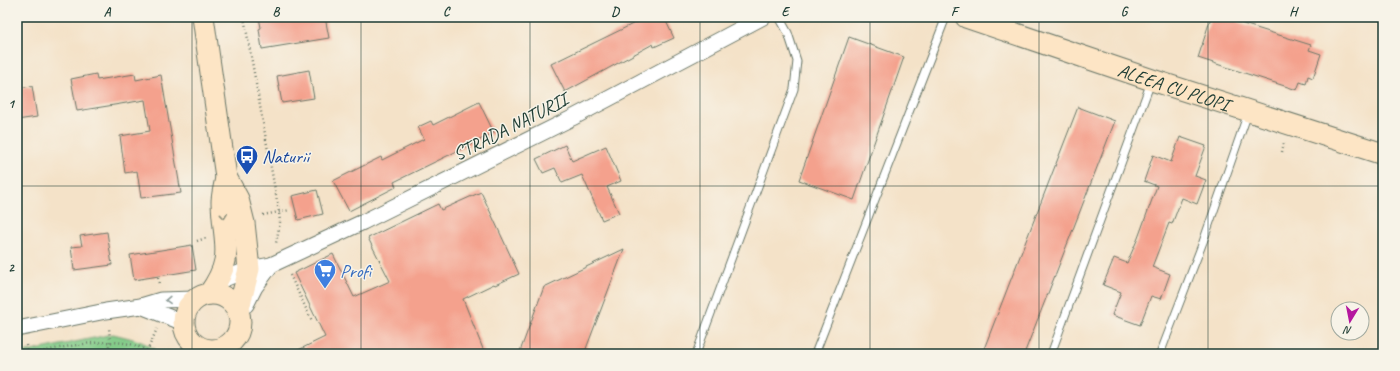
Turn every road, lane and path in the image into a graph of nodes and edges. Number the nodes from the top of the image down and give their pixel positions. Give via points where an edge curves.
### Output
1 (203, 17) edge
2 (244, 17) edge
3 (763, 17) edge
4 (780, 17) edge
5 (946, 17) edge
6 (966, 17) edge
7 (1152, 80) junction
8 (1249, 111) junction
9 (1383, 154) edge
10 (226, 178) junction
11 (290, 210) dead end
12 (279, 212) junction
13 (258, 216) dead end
14 (271, 265) junction
15 (249, 269) junction
16 (287, 270) dead end
17 (207, 292) junction
18 (142, 306) junction
19 (106, 311) junction
20 (239, 317) junction
21 (312, 321) dead end
22 (184, 323) junction
23 (159, 324) dead end
24 (17, 329) edge
25 (110, 341) junction
26 (198, 350) edge
27 (222, 350) edge
28 (147, 351) junction
29 (28, 354) edge
30 (107, 354) edge
31 (150, 354) edge
32 (696, 354) edge
33 (815, 354) edge
34 (1051, 354) edge
35 (1160, 354) edge

1 - 10 main road
2 - 12 path
3 - 14 street, STRADA NATURII via 572,118
4 - 32 lane via 788,33 796,61 794,89
5 - 33 lane
6 - 7 main road, ALEEA CU PLOPI
7 - 8 main road, ALEEA CU PLOPI
7 - 34 lane
8 - 9 main road, ALEEA CU PLOPI
8 - 35 lane
10 - 15 main road via 238,199 244,223
10 -> 17 main road via 222,201 227,249 224,266
11 - 12 path
12 - 13 path
12 - 14 path via 280,222
14 - 15 street, STRADA NATURII
14 - 20 street, STRADA NATURII via 255,287
15 - 17 street, STRADA NATURII
15 - 20 main road
16 - 21 path
17 -> 18 street
17 - 20 main road via 226,298 233,304
17 - 22 main road via 187,310
18 - 19 street
18 - 22 street
19 - 24 street
19 - 25 path
20 - 27 main road via 235,336
22 - 26 main road
23 - 28 path
25 - 28 path via 129,343
25 - 29 path
25 - 30 path
26 - 27 main road
28 - 31 path

